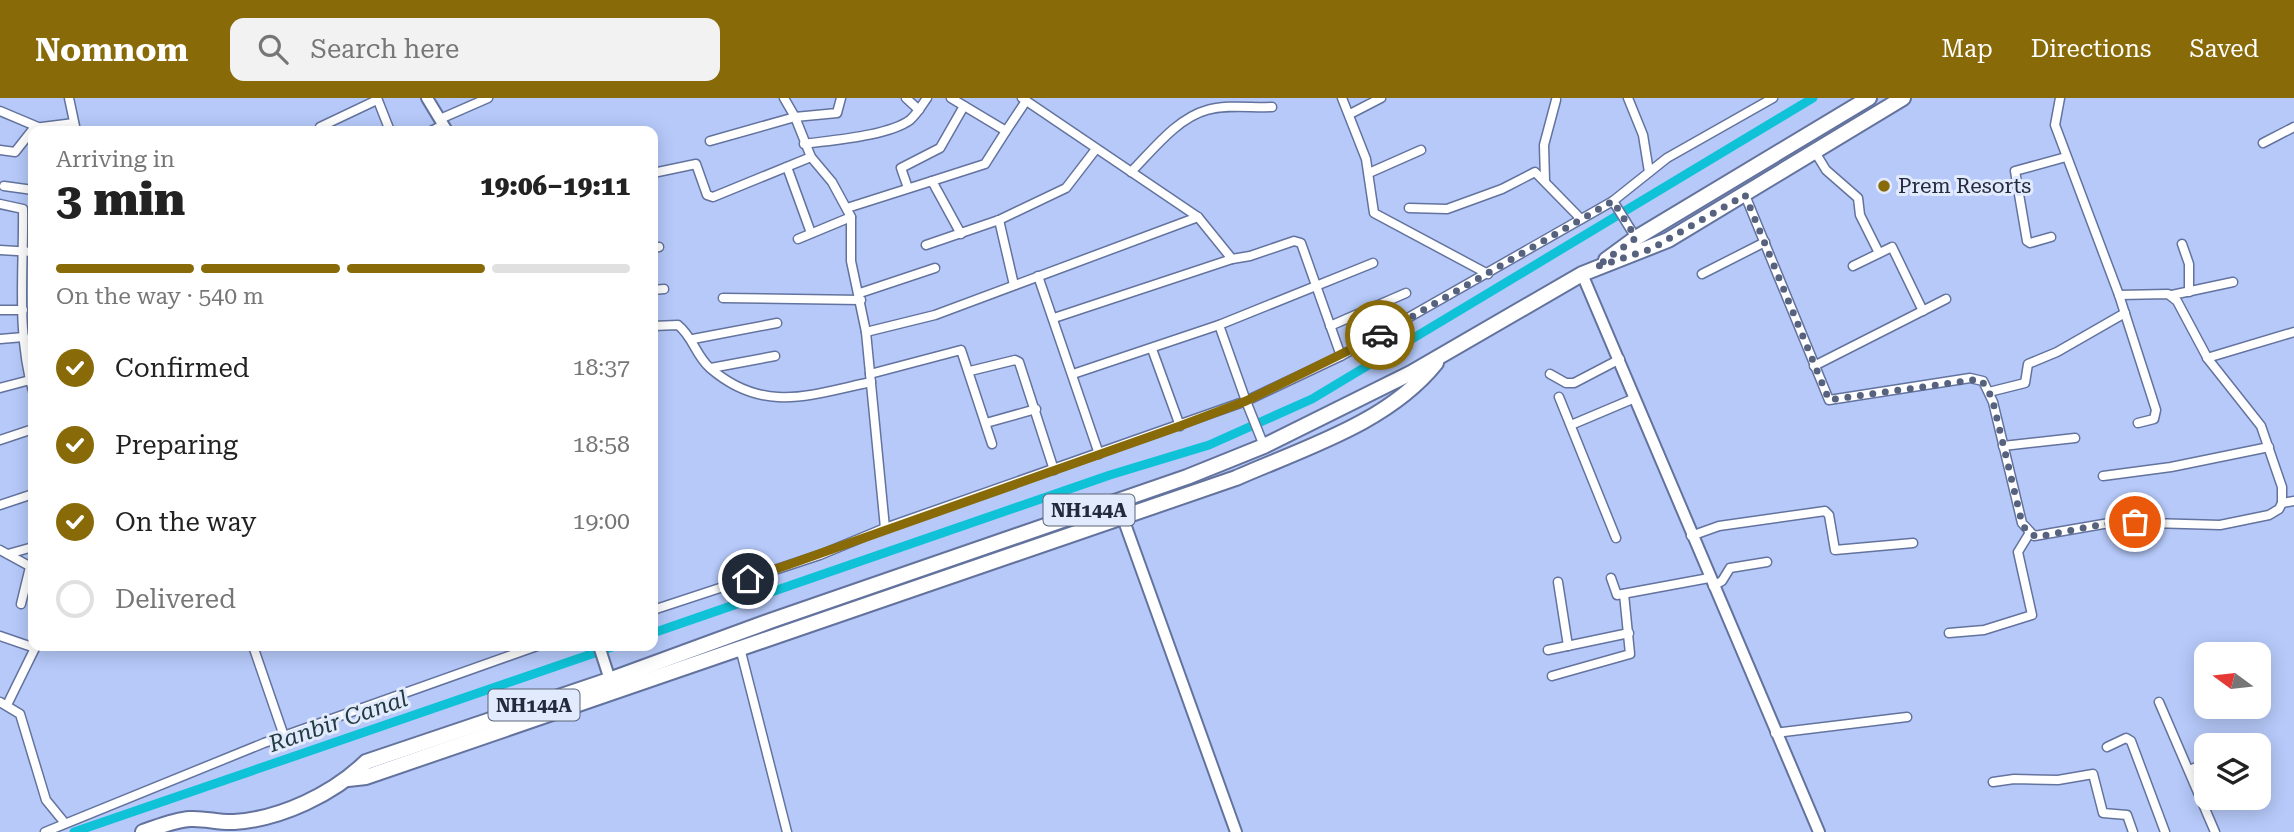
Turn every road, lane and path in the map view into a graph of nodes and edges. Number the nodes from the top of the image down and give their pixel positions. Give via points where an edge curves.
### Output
1 (69, 98) edge
2 (427, 98) edge
3 (488, 98) edge
4 (784, 98) edge
5 (841, 98) edge
6 (906, 98) edge
7 (927, 98) edge
8 (951, 98) edge
9 (1342, 98) edge
10 (1381, 98) edge
11 (1628, 98) edge
12 (1773, 98) edge
13 (1869, 98) edge
14 (1903, 98) edge
15 (2060, 98) edge
16 (377, 99) edge
17 (1024, 99) edge
18 (1556, 100) dead end
19 (964, 106) junction
20 (1272, 107) dead end
21 (919, 110) junction
22 (0, 111) edge
23 (1350, 114) junction
24 (794, 117) junction
25 (443, 125) edge
26 (36, 126) edge
27 (75, 126) edge
28 (322, 126) edge
29 (388, 126) edge
30 (2294, 127) edge
31 (1006, 131) junction
32 (28, 133) edge
33 (710, 141) dead end
34 (2263, 143) dead end
35 (804, 145) junction
36 (1096, 149) junction
37 (0, 150) edge
38 (1421, 150) dead end
39 (1815, 152) junction
40 (811, 157) junction
41 (2066, 157) junction
42 (787, 167) junction
43 (658, 172) edge
44 (1131, 172) junction
45 (1649, 172) junction
46 (1369, 173) junction
47 (932, 181) junction
48 (1545, 181) junction
49 (4, 186) dead end
50 (908, 188) junction
51 (28, 189) edge
52 (1745, 195) junction
53 (0, 204) edge
54 (1616, 205) junction
55 (847, 208) junction
56 (1409, 208) dead end
57 (851, 217) junction
58 (1198, 217) junction
59 (999, 219) junction
60 (1581, 219) junction
61 (811, 233) junction
62 (961, 234) junction
63 (2051, 237) dead end
64 (1636, 238) junction
65 (798, 239) dead end
66 (1765, 242) junction
67 (2182, 244) dead end
68 (926, 245) dead end
69 (0, 250) edge
70 (20, 251) junction
71 (28, 252) edge
72 (1879, 253) junction
73 (1232, 258) junction
74 (1373, 263) dead end
75 (1853, 265) dead end
76 (1596, 267) junction
77 (935, 268) dead end
78 (1488, 274) junction
79 (1582, 274) junction
80 (1702, 274) dead end
81 (1038, 276) junction
82 (2233, 282) dead end
83 (1014, 285) junction
84 (1318, 287) junction
85 (664, 289) dead end
86 (658, 290) edge
87 (2189, 292) junction
88 (1406, 293) dead end
89 (860, 296) junction
90 (2119, 296) junction
91 (2172, 296) junction
92 (723, 298) dead end
93 (1946, 299) dead end
94 (0, 310) edge
95 (23, 310) junction
96 (1923, 311) junction
97 (2125, 313) junction
98 (1054, 318) junction
99 (777, 323) dead end
100 (1219, 325) junction
101 (658, 326) edge
102 (1330, 326) junction
103 (866, 332) junction
104 (2294, 332) edge
105 (24, 337) junction
106 (0, 339) edge
107 (693, 339) junction
108 (28, 346) edge
109 (1152, 349) junction
110 (1446, 354) junction
111 (775, 356) dead end
112 (1341, 356) junction
113 (2207, 358) junction
114 (1620, 359) junction
115 (1814, 366) junction
116 (711, 368) junction
117 (970, 371) junction
118 (1073, 374) junction
119 (1550, 374) dead end
120 (870, 378) junction
121 (28, 381) edge
122 (0, 388) edge
123 (1989, 392) junction
124 (1559, 397) dead end
125 (1635, 398) junction
126 (1246, 401) junction
127 (1036, 409) junction
128 (986, 423) junction
129 (2138, 424) dead end
130 (1571, 425) junction
131 (1180, 426) junction
132 (28, 431) edge
133 (2075, 438) dead end
134 (0, 440) edge
135 (1261, 440) junction
136 (992, 444) dead end
137 (2003, 446) junction
138 (2269, 447) junction
139 (1099, 454) junction
140 (1054, 470) junction
141 (2104, 476) dead end
142 (28, 496) edge
143 (1116, 501) junction
144 (2294, 501) edge
145 (2282, 503) junction
146 (0, 505) edge
147 (1123, 519) junction
148 (885, 528) junction
149 (1698, 534) junction
150 (2029, 534) junction
151 (1616, 538) dead end
152 (1913, 543) dead end
153 (28, 548) edge
154 (4, 552) edge
155 (1767, 562) dead end
156 (28, 565) edge
157 (1611, 578) dead end
158 (28, 579) edge
159 (1558, 582) dead end
160 (1716, 582) junction
161 (1624, 594) junction
162 (20, 604) dead end
163 (658, 608) edge
164 (1629, 633) junction
165 (1949, 633) dead end
166 (0, 636) edge
167 (28, 645) edge
168 (1568, 646) junction
169 (740, 648) junction
170 (1548, 650) dead end
171 (33, 651) edge
172 (255, 651) edge
173 (523, 651) edge
174 (600, 651) edge
175 (1552, 676) dead end
176 (612, 686) junction
177 (2159, 702) dead end
178 (4, 703) edge
179 (1907, 718) dead end
180 (1775, 733) junction
181 (284, 736) junction
182 (2107, 747) dead end
183 (2194, 768) edge
184 (2189, 770) junction
185 (1993, 782) dead end
186 (64, 822) junction
187 (251, 826) edge
188 (45, 832) edge
189 (143, 832) edge
190 (787, 832) edge
191 (1236, 832) edge
192 (1819, 832) edge
193 (2133, 832) edge
194 (2165, 832) edge
195 (2215, 832) edge

1 - 27 street
2 - 25 street
3 - 25 street
4 - 24 street
5 - 24 street via 837,113
6 - 21 street
7 - 21 street
8 - 19 street
9 - 23 street
10 - 23 street
11 - 45 street via 1645,142
12 - 45 street
13 - 64 highway, NH144A
14 - 39 highway
15 - 41 street via 2054,121
16 - 28 street
16 - 29 street
17 - 31 street
17 - 36 street
18 - 48 street via 1544,145
19 - 31 street
19 - 50 street via 940,148 901,168
20 - 44 street via 1208,109 1160,142
21 - 35 street via 908,121 886,129
22 - 26 street
23 - 46 street
24 - 33 street
24 - 35 street
30 - 34 street
31 - 47 street via 985,164
32 - 37 street via 15,152
35 - 40 street
36 - 44 street
36 - 59 street via 1066,188
38 - 46 street
39 - 52 highway
39 - 72 street via 1826,170 1858,198 1860,215
40 - 42 street
40 - 55 street
41 - 63 street via 2015,171 2027,241
41 - 90 street
42 - 43 street via 713,197 706,192 696,164
42 - 61 street
44 - 58 street
45 - 54 street
46 - 78 street via 1370,203 1379,218
47 - 50 street
47 - 62 street
48 - 56 street via 1533,172 1503,189 1447,209
48 - 60 street
49 - 51 street
50 - 55 street
52 - 66 street
52 - 76 highway via 1651,249
53 - 70 street via 23,209
54 - 60 street
54 - 64 street
55 - 57 street
57 - 61 street
57 - 89 street via 851,261
58 - 73 street
58 - 81 street
59 - 62 street
59 - 83 street
60 - 78 street
61 - 65 street
62 - 68 street
64 - 76 highway, NH144A
66 - 80 street
66 - 115 street
67 - 87 street via 2189,264
69 - 70 street
70 - 71 street
70 - 95 street
72 - 75 street
72 - 96 street via 1894,248
73 - 84 street via 1296,241 1301,243
73 - 98 street
74 - 84 street
76 - 79 highway, NH144A
77 - 89 street
78 - 112 street
79 - 110 highway, NH144A
79 - 114 street
81 - 83 street
81 - 98 street
82 - 87 street
83 - 103 street via 926,318
84 - 100 street
84 - 102 street
85 - 86 street
87 - 91 street
88 - 102 street
89 - 92 street
89 - 103 street
90 - 91 street
90 - 97 street
91 - 113 street
93 - 96 street
94 - 95 street
95 - 105 street
96 - 115 street
97 - 123 street via 2028,364 2025,383
97 - 129 street via 2157,415
98 - 118 street
99 - 107 street
100 - 109 street
100 - 126 street
101 - 107 street via 678,325
102 - 112 street
103 - 120 street
104 - 113 street
105 - 106 street
105 - 108 street
107 - 116 street
109 - 118 street
109 - 131 street
110 - 135 highway, NH144A
110 - 147 highway via 1418,385 1361,422 1236,478
111 - 116 street
112 - 126 street
113 - 138 street via 2257,418
114 - 119 street via 1574,383
114 - 125 street
115 - 123 street via 1832,402 1970,378 1983,381
116 - 120 street via 743,390 773,399 802,397
117 - 120 street via 958,349
117 - 127 street via 1017,361
117 - 128 street
118 - 139 street
120 - 148 street
121 - 122 street
123 - 137 street
124 - 130 street
125 - 130 street
125 - 149 street
126 - 131 street
126 - 135 street
127 - 128 street
127 - 140 street
128 - 136 street
130 - 151 street
131 - 139 street
132 - 134 street
133 - 137 street
135 - 143 highway, NH144A
137 - 150 street via 2022,523
138 - 141 street
138 - 145 street via 2282,487
139 - 140 street
140 - 148 street
142 - 146 street
143 - 147 street
143 - 176 highway, NH144A
144 - 145 street
145 - 150 street via 2269,515 2220,525 2115,522 2045,537
147 - 169 highway
147 - 191 street
148 - 163 street via 820,555
149 - 152 street via 1825,511 1835,550
149 - 160 street
150 - 165 street via 2018,552 2032,615 1984,630
153 - 154 street
154 - 156 street
155 - 160 street via 1730,568
157 - 161 street via 1615,594
158 - 162 street
159 - 168 street
160 - 161 street
160 - 180 street
161 - 164 street
164 - 168 street
164 - 175 street via 1629,655
166 - 167 street
168 - 170 street
169 - 176 highway, NH144A
169 - 190 street
171 - 178 street
172 - 181 street
173 - 181 street
174 - 176 street
176 - 187 highway, NH144A via 366,777 348,779
177 - 184 street
178 - 186 street via 20,714 46,800
179 - 180 street
180 - 192 street
181 - 186 street
182 - 194 street via 2126,738 2131,741
183 - 184 street
184 - 195 street
185 - 193 street via 2093,774 2103,813 2127,815
186 - 188 street
187 - 189 highway, NH144A via 182,820

